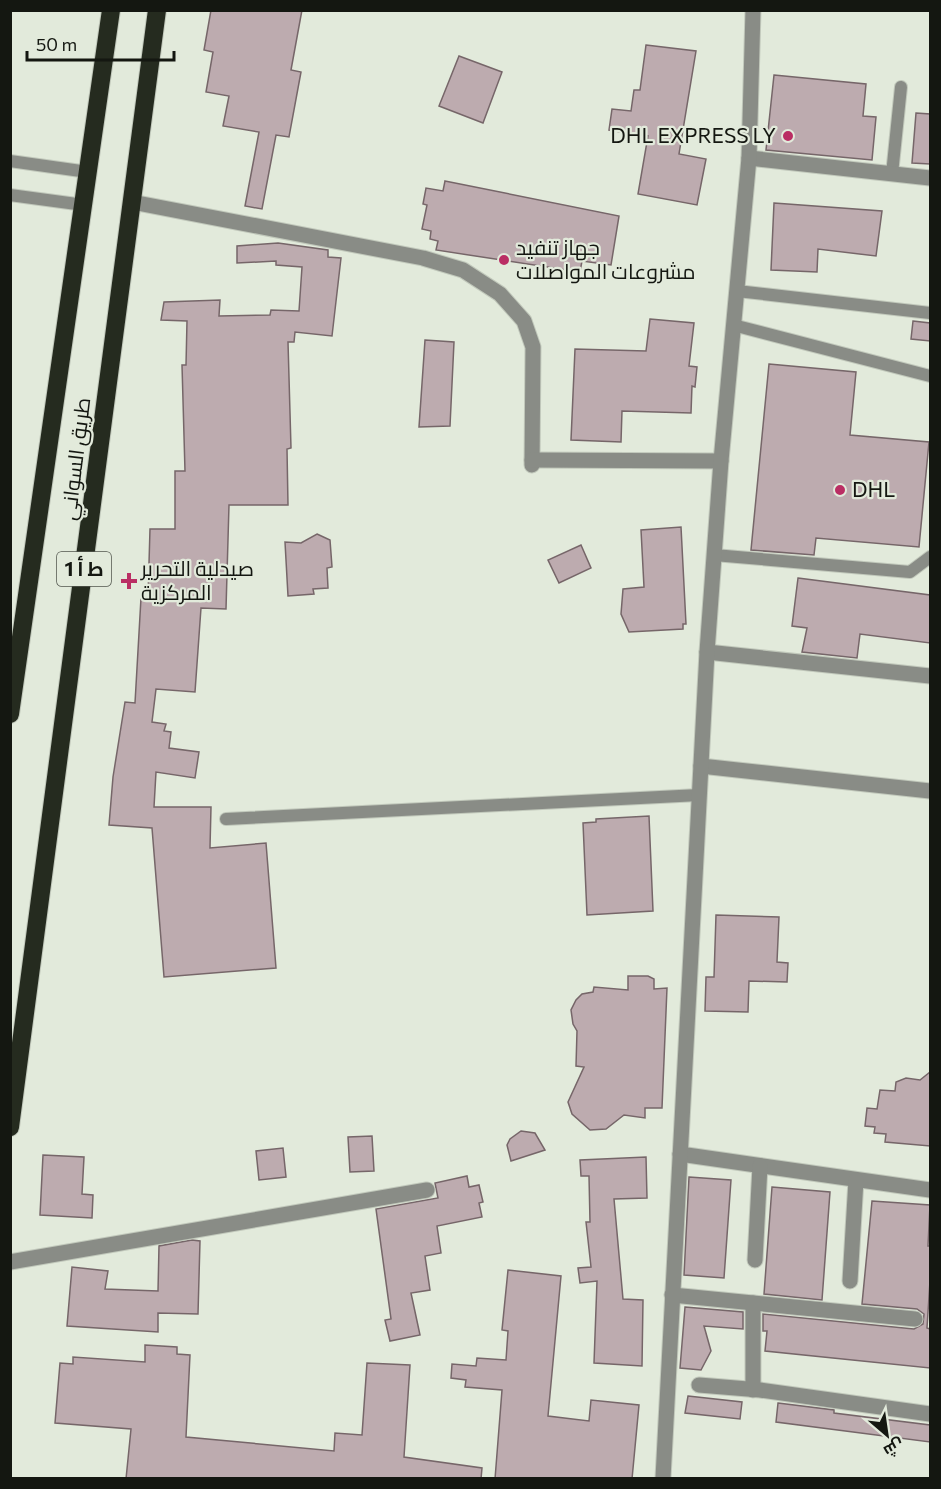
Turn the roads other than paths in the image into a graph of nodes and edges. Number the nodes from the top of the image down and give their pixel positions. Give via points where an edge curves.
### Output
1 (111, 10) edge
2 (157, 10) edge
3 (753, 10) edge
4 (901, 87) dead end
5 (749, 158) junction
6 (10, 161) edge
7 (88, 172) junction
8 (892, 174) junction
9 (930, 178) edge
10 (10, 195) edge
11 (132, 202) junction
12 (84, 206) junction
13 (737, 291) junction
14 (930, 314) edge
15 (734, 325) junction
16 (930, 376) edge
17 (721, 461) junction
18 (714, 555) junction
19 (930, 557) edge
20 (707, 652) junction
21 (930, 676) edge
22 (10, 714) edge
23 (701, 766) junction
24 (930, 791) edge
25 (699, 795) junction
26 (226, 819) dead end
27 (10, 1127) edge
28 (680, 1154) junction
29 (760, 1166) junction
30 (856, 1180) junction
31 (427, 1190) dead end
32 (930, 1190) edge
33 (755, 1260) dead end
34 (10, 1262) edge
35 (850, 1281) dead end
36 (672, 1295) junction
37 (753, 1303) junction
38 (915, 1319) dead end
39 (699, 1385) dead end
40 (753, 1390) junction
41 (930, 1414) edge
42 (663, 1479) edge

1 - 7 highway, طريق السواني / ط أ 1
2 - 11 highway, طريق السواني / ط أ 1
3 - 5 street
4 - 8 lane
5 - 8 street
5 - 13 street
6 - 7 lane
7 - 12 highway, طريق السواني / ط أ 1
8 - 9 street
10 - 12 lane
11 - 17 street via 423,258 463,270 500,294 524,321 533,346 532,462
11 - 27 highway, طريق السواني / ط أ 1
12 - 22 highway, طريق السواني / ط أ 1
13 - 14 lane
13 - 15 street
15 - 16 lane
15 - 17 street
17 - 18 street
18 - 19 lane via 910,572
18 - 20 street
20 - 21 street
20 - 23 street
23 - 24 street
23 - 25 street
25 - 26 lane
25 - 28 street
28 - 29 street
28 - 36 street
29 - 30 street
29 - 33 street
30 - 32 street
30 - 35 street
31 - 34 street
36 - 37 street
36 - 42 street
37 - 38 street
37 - 40 street
39 - 40 street
40 - 41 street

